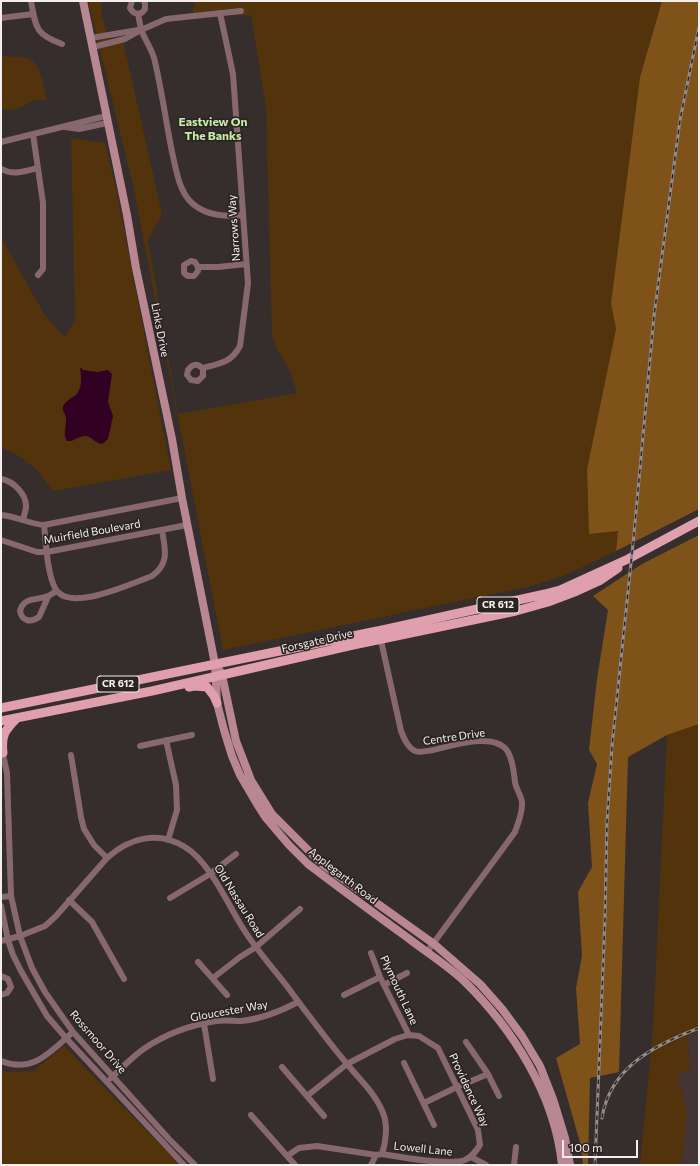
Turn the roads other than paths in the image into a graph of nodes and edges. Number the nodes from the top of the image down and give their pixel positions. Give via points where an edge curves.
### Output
1 (31, 1) edge
2 (83, 1) edge
3 (132, 1) edge
4 (144, 1) edge
5 (241, 11) dead end
6 (220, 13) junction
7 (33, 14) junction
8 (138, 14) junction
9 (1, 18) edge
10 (141, 30) junction
11 (91, 38) junction
12 (62, 44) dead end
13 (93, 47) junction
14 (107, 120) junction
15 (33, 134) junction
16 (1, 142) edge
17 (1, 168) edge
18 (38, 168) junction
19 (243, 215) junction
20 (246, 264) junction
21 (198, 266) dead end
22 (38, 275) dead end
23 (203, 370) dead end
24 (1, 479) edge
25 (182, 498) junction
26 (1, 515) edge
27 (23, 520) junction
28 (699, 522) edge
29 (44, 524) junction
30 (187, 525) junction
31 (162, 530) junction
32 (1, 540) edge
33 (47, 552) junction
34 (57, 591) junction
35 (48, 597) junction
36 (379, 635) junction
37 (215, 664) junction
38 (219, 675) junction
39 (152, 691) junction
40 (217, 703) junction
41 (1, 708) edge
42 (17, 718) junction
43 (1, 721) edge
44 (192, 735) dead end
45 (166, 740) junction
46 (140, 746) dead end
47 (2, 750) edge
48 (71, 755) dead end
49 (1, 807) edge
50 (9, 809) junction
51 (168, 840) junction
52 (236, 854) dead end
53 (107, 858) junction
54 (210, 874) junction
55 (11, 896) junction
56 (1, 897) edge
57 (170, 898) dead end
58 (69, 900) junction
59 (1, 906) edge
60 (300, 908) dead end
61 (20, 936) junction
62 (8, 940) junction
63 (1, 941) edge
64 (434, 944) junction
65 (256, 947) junction
66 (427, 952) junction
67 (371, 953) dead end
68 (198, 962) dead end
69 (407, 973) dead end
70 (1, 976) edge
71 (380, 977) junction
72 (212, 978) junction
73 (124, 979) dead end
74 (384, 985) junction
75 (1, 994) edge
76 (228, 995) dead end
77 (344, 995) dead end
78 (298, 1002) junction
79 (204, 1024) junction
80 (74, 1032) junction
81 (409, 1035) junction
82 (66, 1038) junction
83 (466, 1042) dead end
84 (1, 1061) edge
85 (404, 1063) dead end
86 (346, 1064) junction
87 (282, 1067) dead end
88 (488, 1074) junction
89 (114, 1076) junction
90 (213, 1079) dead end
91 (107, 1082) junction
92 (457, 1087) junction
93 (307, 1096) junction
94 (499, 1096) dead end
95 (424, 1104) junction
96 (251, 1115) dead end
97 (324, 1116) dead end
98 (434, 1125) dead end
99 (516, 1147) dead end
100 (379, 1155) junction
101 (287, 1156) junction
102 (471, 1157) junction
103 (432, 1163) edge
104 (184, 1165) edge
105 (195, 1165) edge
106 (295, 1165) edge
107 (371, 1165) edge
108 (486, 1165) edge
109 (514, 1165) edge
110 (562, 1165) edge
111 (570, 1165) edge

1 - 7 street
2 - 11 main road, Links Drive
3 - 8 street via 130,8
4 - 8 street via 144,12
5 - 6 street
6 - 10 street via 166,19
6 - 19 street, Narrows Way via 233,74
7 - 9 street
7 - 12 street via 39,31 46,38
8 - 10 street
10 - 11 street
10 - 13 street via 125,39
10 - 19 street via 152,50 182,189 202,210 216,215
11 - 13 main road, Links Drive
13 - 14 main road, Links Drive
14 - 15 street
14 - 25 main road, Links Drive
15 - 16 street
15 - 18 street
17 - 18 street via 14,174
18 - 22 street via 43,203 43,269
19 - 20 street, Narrows Way
20 - 21 street via 218,268
20 - 23 street, Narrows Way via 248,284 240,346 236,354 221,364 202,368 192,365 187,375 191,380 198,381 203,376
24 - 27 street via 15,485 23,496 26,508
25 - 29 street, Muirfield Boulevard
25 - 30 main road, Links Drive
26 - 27 street, Muirfield Boulevard
27 - 29 street, Muirfield Boulevard via 32,524
28 - 36 main road, Forsgate Drive / CR 612 via 628,559 599,581 548,602 516,611
29 - 33 street
30 - 31 street, Muirfield Boulevard
30 - 37 main road, Links Drive
31 - 33 street, Muirfield Boulevard
31 - 34 street via 166,557 161,568 152,576 84,599 73,599
32 - 33 street, Muirfield Boulevard via 37,552
33 - 34 street via 52,580
34 - 35 street
35 - 35 street via 24,603 20,610 22,617 27,621 36,619
36 - 37 main road, Forsgate Drive / CR 612
36 - 38 main road, Forsgate Drive / CR 612
36 - 64 street, Centre Drive via 401,731 411,748 416,752 483,741 494,742 508,752 522,802 514,832
37 - 38 main road, Applegarth Road
37 - 41 main road, Forsgate Drive / CR 612
38 - 39 main road, Forsgate Drive / CR 612
38 - 40 main road, Applegarth Road
38 - 64 main road, Applegarth Road via 236,741 251,780 272,814 322,864
39 - 40 main road via 202,686 210,690
39 - 42 main road, Forsgate Drive / CR 612
40 - 66 main road, Applegarth Road via 240,775 257,804 280,834 308,864
42 - 43 main road, Forsgate Drive / CR 612
42 - 47 main road via 5,731
44 - 45 street
45 - 46 street
45 - 51 street via 176,785 177,810
47 - 50 street, Rossmoor Drive via 7,772
48 - 53 street via 84,830
49 - 50 street
50 - 55 street, Rossmoor Drive
51 - 53 street, Old Nassau Road via 135,840
51 - 54 street, Old Nassau Road via 193,852
52 - 54 street
53 - 58 street, Old Nassau Road
54 - 57 street
54 - 65 street, Old Nassau Road
55 - 56 street
55 - 61 street, Rossmoor Drive
58 - 61 street, Old Nassau Road via 44,926
58 - 73 street via 92,922
59 - 62 street, Rossmoor Drive
60 - 65 street
61 - 62 street, Old Nassau Road
61 - 80 street, Rossmoor Drive via 38,980
62 - 63 street, Old Nassau Road
62 - 82 street, Rossmoor Drive via 28,986 47,1016
64 - 66 street, Centre Drive
64 - 111 main road, Applegarth Road via 480,984 522,1036 540,1066 553,1099
65 - 72 street
65 - 78 street, Old Nassau Road
66 - 110 main road, Applegarth Road via 462,980 492,1011 521,1052 539,1084 552,1119
67 - 71 street, Plymouth Lane
68 - 72 street
69 - 74 street
70 - 75 street via 8,979 11,987 7,993
71 - 74 street, Plymouth Lane
71 - 77 street
72 - 76 street
74 - 81 street, Plymouth Lane
78 - 79 street, Gloucester Way via 264,1016
78 - 86 street, Old Nassau Road
79 - 89 street, Gloucester Way via 163,1038 144,1049
79 - 90 street
80 - 82 street
80 - 89 street, Rossmoor Drive
81 - 86 street via 395,1039
81 - 92 street, Providence Way via 420,1036 438,1048
82 - 84 street via 43,1058 31,1064 9,1064
82 - 91 street, Rossmoor Drive
83 - 88 street
85 - 95 street
86 - 93 street
86 - 100 street, Old Nassau Road via 371,1092 383,1112 386,1137
87 - 93 street
88 - 92 street
88 - 94 street
89 - 91 street, Gloucester Way
89 - 105 street, Rossmoor Drive
91 - 104 street, Rossmoor Drive
92 - 95 street
92 - 102 street, Providence Way via 478,1130 480,1145
93 - 97 street
95 - 98 street
96 - 101 street
99 - 109 street
100 - 101 street, Lowell Lane via 317,1146 299,1148
100 - 103 street, Lowell Lane
100 - 107 street, Old Nassau Road
101 - 106 street
102 - 103 street, Lowell Lane via 450,1163
102 - 108 street

